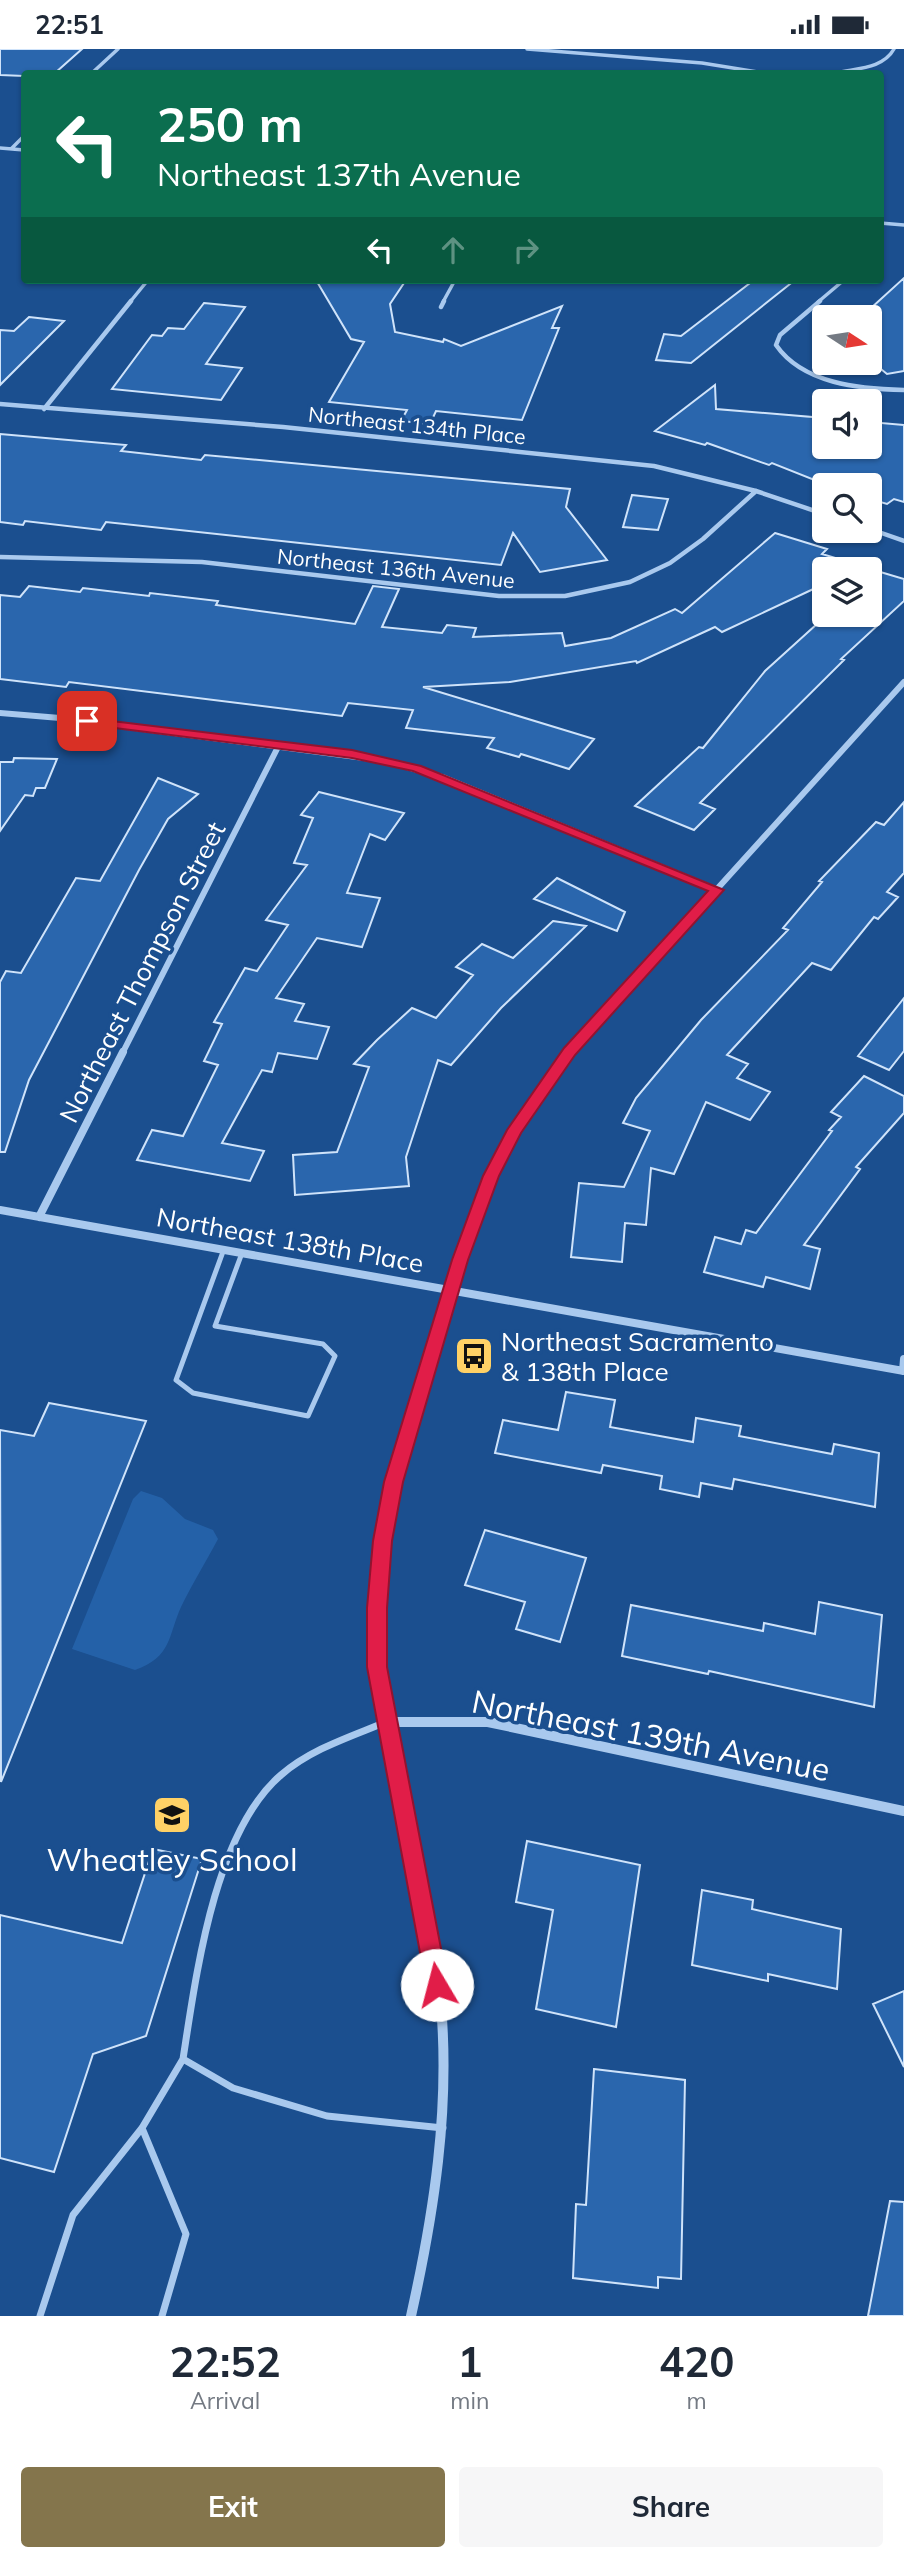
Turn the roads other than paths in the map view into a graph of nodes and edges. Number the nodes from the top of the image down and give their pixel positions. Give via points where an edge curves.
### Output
1 (118, 49) edge
2 (527, 49) edge
3 (894, 49) edge
4 (95, 70) edge
5 (745, 70) edge
6 (848, 70) edge
7 (21, 139) edge
8 (0, 148) edge
9 (11, 149) junction
10 (21, 150) edge
11 (884, 223) edge
12 (904, 225) edge
13 (145, 284) edge
14 (453, 284) edge
15 (839, 284) edge
16 (441, 307) dead end
17 (904, 390) edge
18 (0, 404) edge
19 (44, 409) junction
20 (756, 491) junction
21 (812, 510) edge
22 (882, 533) edge
23 (904, 541) edge
24 (0, 557) edge
25 (904, 682) edge
26 (0, 713) edge
27 (279, 745) junction
28 (717, 890) junction
29 (0, 1210) edge
30 (39, 1217) junction
31 (224, 1249) junction
32 (242, 1253) junction
33 (450, 1289) junction
34 (904, 1359) edge
35 (904, 1371) edge
36 (386, 1722) junction
37 (904, 1811) edge
38 (183, 2059) junction
39 (142, 2128) junction
40 (443, 2128) junction
41 (40, 2316) edge
42 (162, 2316) edge
43 (411, 2316) edge

1 - 4 street
2 - 5 street
3 - 6 street via 890,58
7 - 9 street
8 - 9 street
9 - 10 street
11 - 12 street
13 - 19 street
14 - 16 street
15 - 17 street via 780,335 779,353 843,385
18 - 19 street, Northeast 134th Place
19 - 20 street, Northeast 134th Place via 607,460 654,466
20 - 21 street, Northeast 134th Place
20 - 24 street, Northeast 136th Avenue via 672,562 622,583 564,597 499,596 202,562
22 - 23 street
25 - 28 street
26 - 27 street
27 - 28 street via 416,768
27 - 30 street, Northeast Thompson Street
28 - 33 street via 569,1051 538,1093 491,1176
29 - 30 street, Northeast 138th Place
30 - 31 street, Northeast 138th Place
31 - 32 street, Northeast 138th Place
31 - 32 lane via 176,1380 192,1393 308,1416 335,1356 323,1344 215,1326
32 - 33 street, Northeast 138th Place
33 - 35 street, Northeast 138th Place
33 - 36 street via 394,1482 383,1541 377,1667
34 - 35 street
36 - 37 street, Northeast 139th Avenue via 488,1722
36 - 38 lane via 309,1755 270,1786 239,1833 197,1967
36 - 40 street via 434,1961 445,2060
38 - 39 lane
38 - 40 lane via 233,2088 327,2116
39 - 41 lane via 73,2215
39 - 42 lane via 186,2234
40 - 43 street via 427,2248

